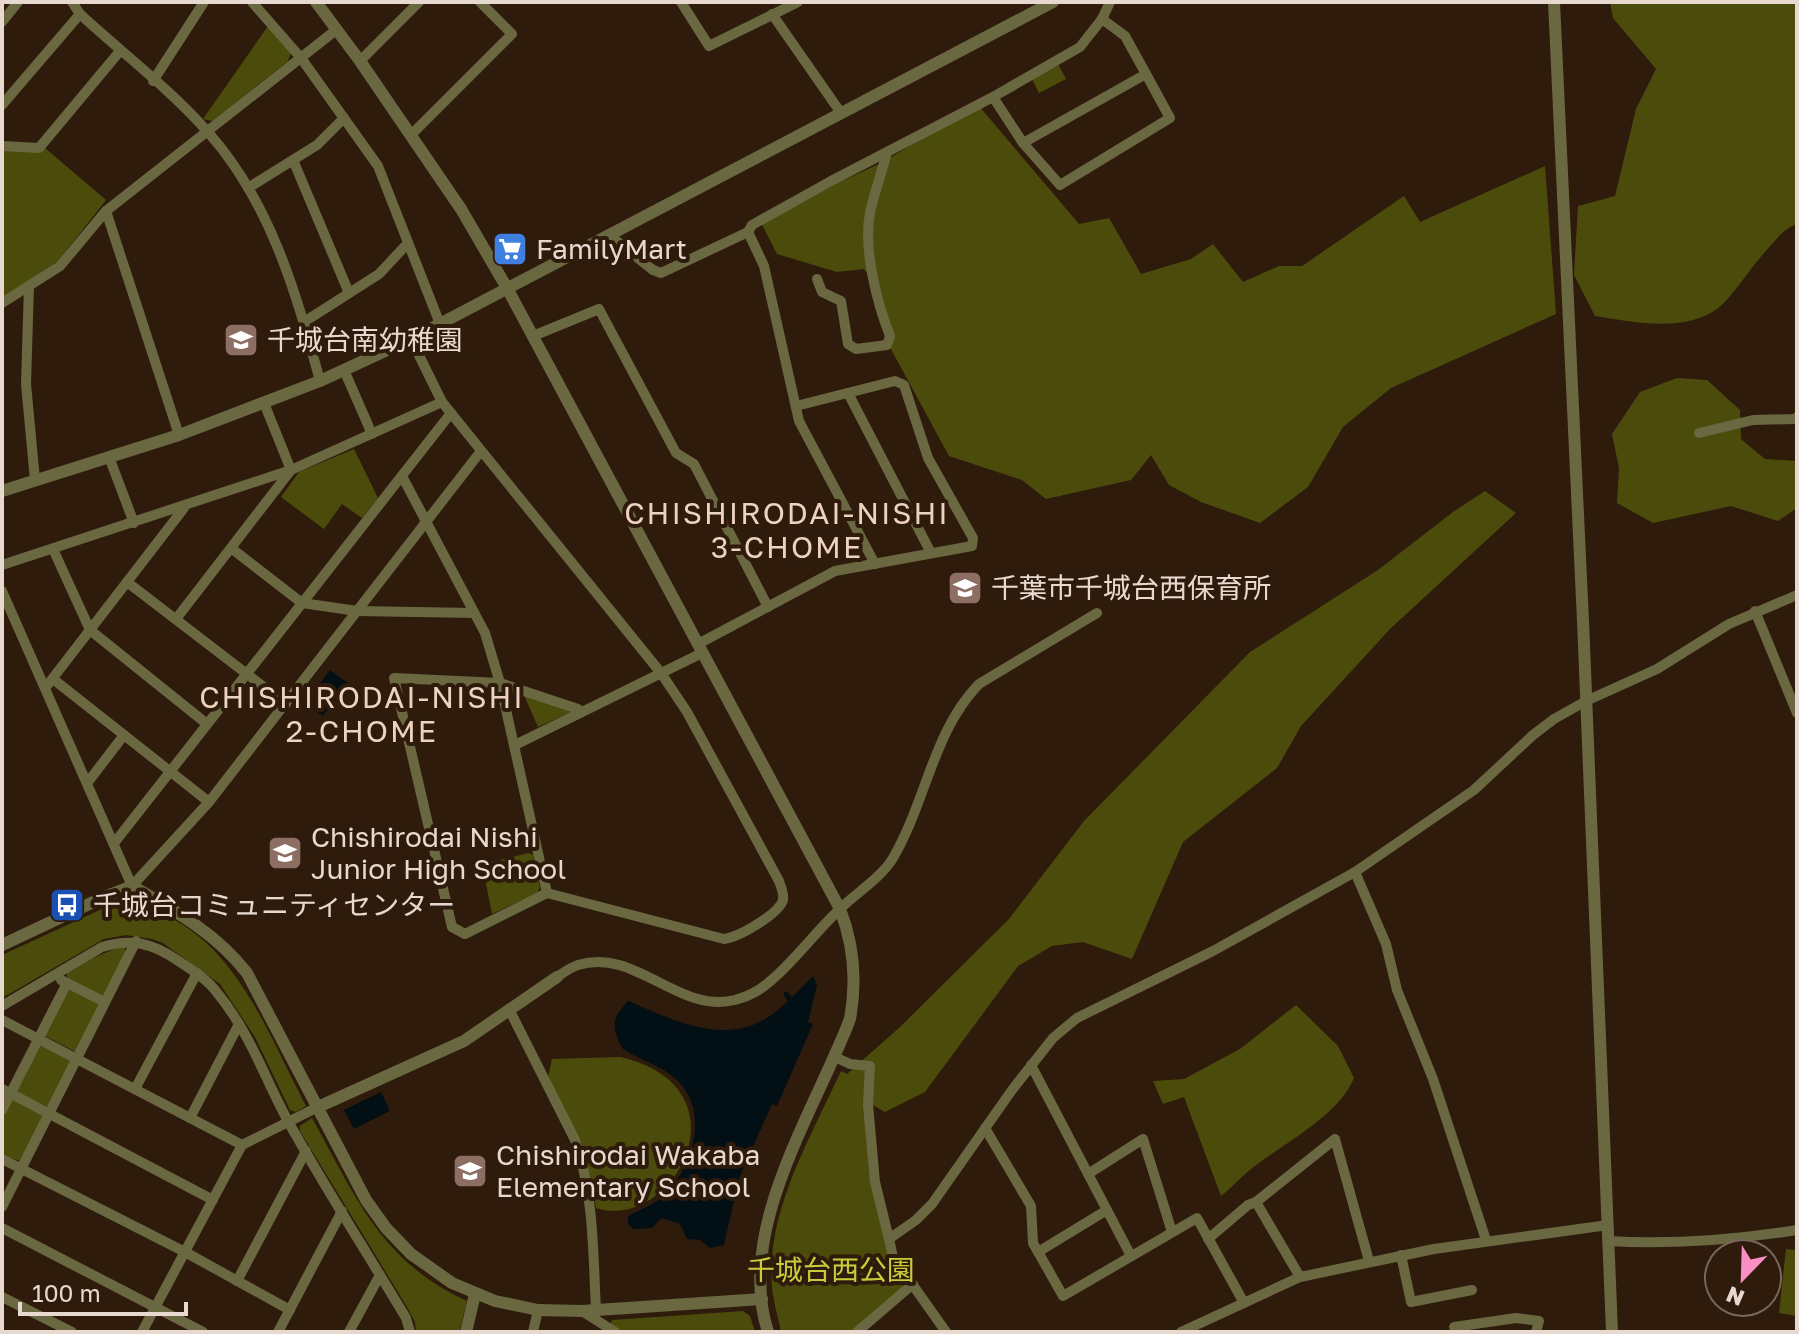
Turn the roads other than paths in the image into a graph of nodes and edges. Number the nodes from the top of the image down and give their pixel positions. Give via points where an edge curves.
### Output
1 (18, 2) edge
2 (72, 2) edge
3 (204, 2) edge
4 (252, 2) edge
5 (316, 2) edge
6 (419, 2) edge
7 (480, 2) edge
8 (681, 2) edge
9 (798, 2) edge
10 (1053, 2) edge
11 (1110, 2) edge
12 (1554, 2) edge
13 (80, 14) junction
14 (772, 14) junction
15 (1102, 19) junction
16 (2, 22) edge
17 (336, 30) junction
18 (120, 51) junction
19 (301, 58) junction
20 (360, 61) junction
21 (1146, 74) junction
22 (153, 81) junction
23 (993, 97) junction
24 (2, 105) edge
25 (841, 113) junction
26 (344, 118) junction
27 (207, 131) junction
28 (411, 135) junction
29 (1023, 143) junction
30 (2, 146) edge
31 (887, 152) junction
32 (293, 160) junction
33 (248, 188) junction
34 (106, 211) junction
35 (748, 232) junction
36 (609, 235) junction
37 (408, 243) junction
38 (817, 279) dead end
39 (29, 286) junction
40 (507, 288) junction
41 (349, 293) junction
42 (2, 303) edge
43 (304, 322) junction
44 (440, 324) junction
45 (533, 336) junction
46 (411, 339) junction
47 (344, 370) junction
48 (320, 381) junction
49 (848, 393) junction
50 (442, 402) junction
51 (264, 403) junction
52 (796, 406) junction
53 (451, 413) junction
54 (1797, 417) edge
55 (1699, 433) dead end
56 (372, 434) junction
57 (179, 435) junction
58 (481, 451) junction
59 (109, 457) junction
60 (291, 470) junction
61 (402, 476) junction
62 (35, 480) junction
63 (2, 491) edge
64 (185, 506) junction
65 (427, 520) junction
66 (134, 523) junction
67 (231, 548) junction
68 (53, 549) junction
69 (931, 553) junction
70 (875, 564) junction
71 (2, 565) edge
72 (127, 582) junction
73 (2, 591) edge
74 (1797, 595) edge
75 (302, 603) junction
76 (768, 607) junction
77 (357, 611) junction
78 (1755, 611) junction
79 (474, 613) junction
80 (1097, 613) dead end
81 (176, 619) junction
82 (90, 630) junction
83 (700, 648) junction
84 (661, 673) junction
85 (246, 674) junction
86 (50, 683) junction
87 (500, 683) junction
88 (1586, 701) junction
89 (286, 704) junction
90 (580, 713) junction
91 (1797, 713) edge
92 (207, 724) junction
93 (124, 735) junction
94 (515, 745) junction
95 (170, 771) junction
96 (88, 782) junction
97 (209, 802) junction
98 (115, 842) junction
99 (1355, 872) junction
100 (132, 886) junction
101 (547, 893) junction
102 (840, 909) junction
103 (136, 941) junction
104 (2, 945) edge
105 (197, 973) junction
106 (52, 976) junction
107 (557, 977) joint
108 (67, 983) junction
109 (105, 1002) junction
110 (2, 1006) edge
111 (509, 1009) junction
112 (2, 1020) edge
113 (239, 1024) junction
114 (39, 1038) junction
115 (835, 1057) junction
116 (77, 1058) junction
117 (1031, 1065) junction
118 (135, 1089) junction
119 (6, 1092) edge
120 (318, 1107) junction
121 (2, 1110) edge
122 (49, 1114) junction
123 (190, 1118) junction
124 (288, 1122) junction
125 (985, 1128) junction
126 (242, 1145) junction
127 (306, 1151) junction
128 (2, 1159) edge
129 (21, 1169) junction
130 (1088, 1174) junction
131 (213, 1200) junction
132 (1256, 1202) junction
133 (2, 1207) edge
134 (1107, 1210) junction
135 (342, 1211) junction
136 (1608, 1225) junction
137 (2, 1228) edge
138 (1797, 1230) edge
139 (1172, 1232) junction
140 (889, 1239) junction
141 (1208, 1239) junction
142 (1486, 1240) junction
143 (1608, 1241) junction
144 (185, 1252) junction
145 (1038, 1252) junction
146 (1401, 1255) junction
147 (1131, 1256) junction
148 (1369, 1261) junction
149 (380, 1275) junction
150 (1300, 1277) junction
151 (237, 1281) junction
152 (913, 1284) junction
153 (1472, 1290) dead end
154 (475, 1294) junction
155 (2, 1297) edge
156 (762, 1299) junction
157 (1244, 1303) junction
158 (156, 1306) junction
159 (290, 1310) junction
160 (538, 1310) junction
161 (589, 1310) junction
162 (1454, 1327) dead end
163 (940, 1330) edge
164 (72, 1332) edge
165 (142, 1332) edge
166 (203, 1332) edge
167 (278, 1332) edge
168 (349, 1332) edge
169 (410, 1332) edge
170 (466, 1332) edge
171 (533, 1332) edge
172 (615, 1332) edge
173 (768, 1332) edge
174 (857, 1332) edge
175 (1181, 1332) edge
176 (1536, 1332) edge
177 (1612, 1332) edge

1 - 16 street
2 - 13 street
3 - 22 street
4 - 19 street
5 - 17 street
6 - 20 street
7 - 28 street via 512,34
8 - 14 street via 709,46
9 - 14 street
10 - 25 street
11 - 15 street
12 - 88 street
13 - 18 street
13 - 24 street
14 - 25 street
15 - 21 street via 1125,36
15 - 23 street via 1080,47
17 - 19 street
17 - 20 street
18 - 22 street
18 - 30 street via 39,148
19 - 26 street
19 - 27 street
20 - 28 street
21 - 29 street
21 - 29 street via 1170,118 1060,185
22 - 27 street
23 - 29 street
23 - 31 street
25 - 36 street
26 - 32 street
26 - 37 street via 378,166
27 - 33 street
27 - 34 street
28 - 40 street
31 - 35 street via 752,225
31 - 38 street via 870,216 871,267 890,336 887,345 856,349 848,344 841,301 822,292
32 - 33 street
32 - 41 street
33 - 43 street via 276,242
34 - 39 street via 60,266
34 - 57 street
35 - 36 street via 661,273
35 - 52 street via 764,266
36 - 40 street
37 - 41 street via 379,274
37 - 44 street
39 - 42 street
39 - 62 street via 26,384
40 - 44 street
40 - 45 street
41 - 43 street
43 - 48 street
44 - 46 street
45 - 76 street via 599,309 676,453 694,464
45 - 83 street
46 - 47 street
46 - 50 street
47 - 48 street
47 - 56 street
48 - 51 street
49 - 52 street
49 - 69 street
49 - 69 street via 895,381 904,385 928,458 973,538 972,546
50 - 53 street
50 - 56 street
51 - 57 street
51 - 60 street
52 - 70 street via 799,421
53 - 58 street
53 - 61 street
54 - 55 street via 1753,420
56 - 60 street
57 - 59 street
58 - 65 street
58 - 84 street
59 - 62 street
59 - 66 street
60 - 64 street
60 - 67 street
61 - 65 street
61 - 75 street
62 - 63 street
64 - 66 street
64 - 72 street
65 - 77 street
65 - 79 street
66 - 68 street
67 - 75 street
67 - 81 street
68 - 71 street
68 - 82 street
69 - 70 street
70 - 76 street via 835,571
72 - 81 street
72 - 82 street
73 - 86 street
74 - 78 street
75 - 77 street
75 - 85 street
76 - 83 street
77 - 79 street
77 - 89 street
78 - 88 street via 1657,669
78 - 91 street
79 - 87 street
80 - 102 street via 979,684 964,699 891,861
81 - 85 street
82 - 86 street
82 - 92 street
83 - 84 street
83 - 102 street
84 - 90 street
84 - 101 street via 751,827 779,881 782,903 724,939
85 - 89 street
85 - 92 street
86 - 93 street
86 - 96 street
87 - 90 street
87 - 94 street
87 - 101 street via 394,678 452,927 465,934
88 - 99 street via 1533,735 1474,790
88 - 136 street
89 - 97 street
90 - 94 street
92 - 95 street
93 - 95 street
93 - 96 street
94 - 101 street
95 - 97 street
95 - 98 street
96 - 98 street
97 - 100 street
98 - 100 street
99 - 117 street via 1077,1018
99 - 142 street via 1386,944 1397,990 1433,1079
100 - 104 street
100 - 120 street via 193,922 232,953
102 - 107 street via 768,983 734,1000 687,997 624,966 602,962 578,965
102 - 115 street via 854,962 854,995
103 - 105 street via 162,950
103 - 106 street via 102,947
103 - 109 street
105 - 113 street
105 - 118 street
106 - 108 street
106 - 110 street
107 - 111 street
108 - 109 street
108 - 114 street
109 - 116 street
111 - 120 street via 447,1050
111 - 161 street via 582,1160 589,1197
112 - 114 street
113 - 123 street
113 - 124 street
114 - 116 street
114 - 119 street
115 - 140 street via 870,1066 875,1182
115 - 156 street via 771,1206 761,1265
116 - 118 street
116 - 122 street
117 - 125 street
117 - 130 street
118 - 123 street
119 - 121 street
119 - 122 street
120 - 124 street
120 - 154 street via 386,1228 430,1269
122 - 129 street
122 - 131 street
123 - 126 street
124 - 126 street
124 - 127 street
125 - 140 street via 932,1204
125 - 145 street via 1031,1206
126 - 131 street
127 - 135 street
127 - 151 street
128 - 129 street
129 - 133 street
129 - 144 street
130 - 134 street
130 - 139 street via 1143,1139
131 - 144 street
132 - 141 street
132 - 148 street via 1335,1139
132 - 150 street
134 - 145 street
134 - 147 street
135 - 149 street
135 - 159 street
136 - 142 street
136 - 143 street
137 - 158 street
138 - 143 street via 1722,1240
139 - 141 street via 1197,1218
139 - 147 street
140 - 152 street via 893,1257
141 - 157 street
142 - 146 street
143 - 177 street
144 - 151 street
144 - 158 street
145 - 147 street via 1063,1296
146 - 148 street
146 - 153 street via 1411,1302
148 - 150 street
149 - 168 street
149 - 169 street
150 - 157 street
151 - 159 street
152 - 163 street
152 - 174 street
154 - 160 street
154 - 170 street
155 - 164 street
156 - 161 street
156 - 173 street
157 - 175 street
158 - 165 street
158 - 166 street
159 - 167 street
160 - 161 street
160 - 171 street
161 - 172 street
162 - 176 street via 1516,1318 1539,1321

